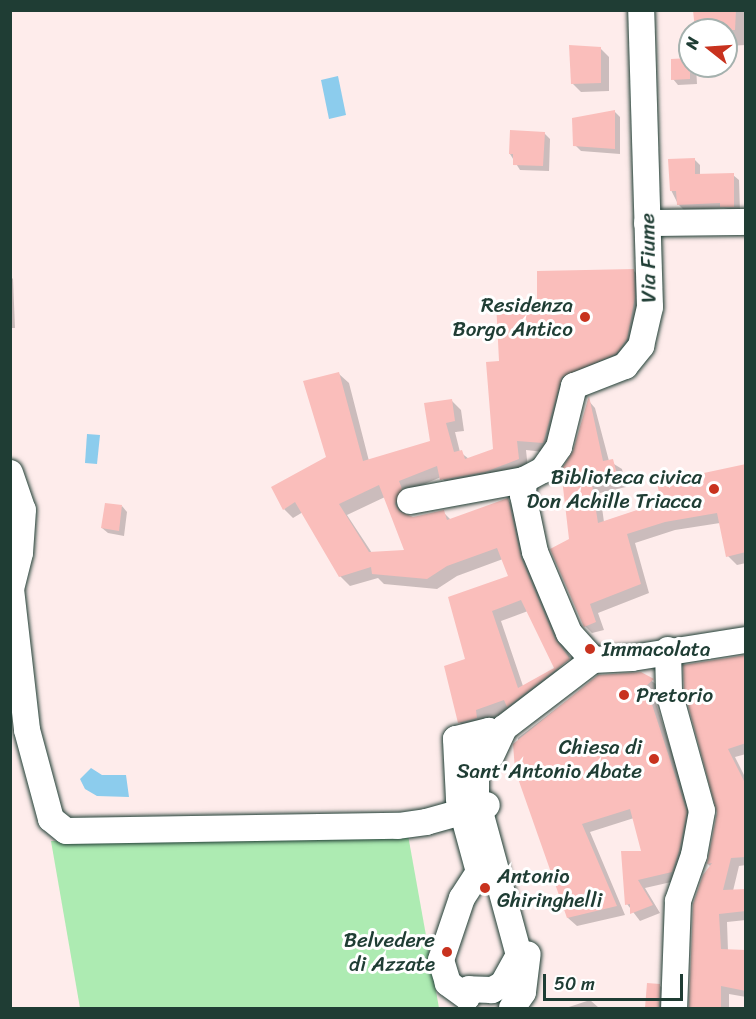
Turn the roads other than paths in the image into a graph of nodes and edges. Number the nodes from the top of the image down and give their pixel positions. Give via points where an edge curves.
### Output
1 (641, 10) edge
2 (746, 222) edge
3 (647, 223) junction
4 (10, 473) edge
5 (524, 480) junction
6 (410, 501) dead end
7 (746, 640) edge
8 (668, 650) junction
9 (593, 660) junction
10 (476, 808) junction
11 (515, 1008) edge
12 (674, 1008) edge

1 - 3 street, Via Fiume
2 - 3 street
3 - 5 street, Via Fiume via 650,307 642,346 625,366 574,387 556,456 543,470
4 - 10 street via 22,510 20,553 11,589 27,730 51,819 66,831 398,826
5 - 6 street
5 - 9 street via 523,495 535,552 569,633
7 - 8 street
8 - 9 street via 632,658
8 - 12 street via 669,692 702,812 694,855 678,901
9 - 10 street via 504,728 491,756
10 - 10 street via 519,955 503,984 492,990 469,989 467,997 448,983 441,960 462,898 479,872
10 - 11 street via 528,948 527,977

